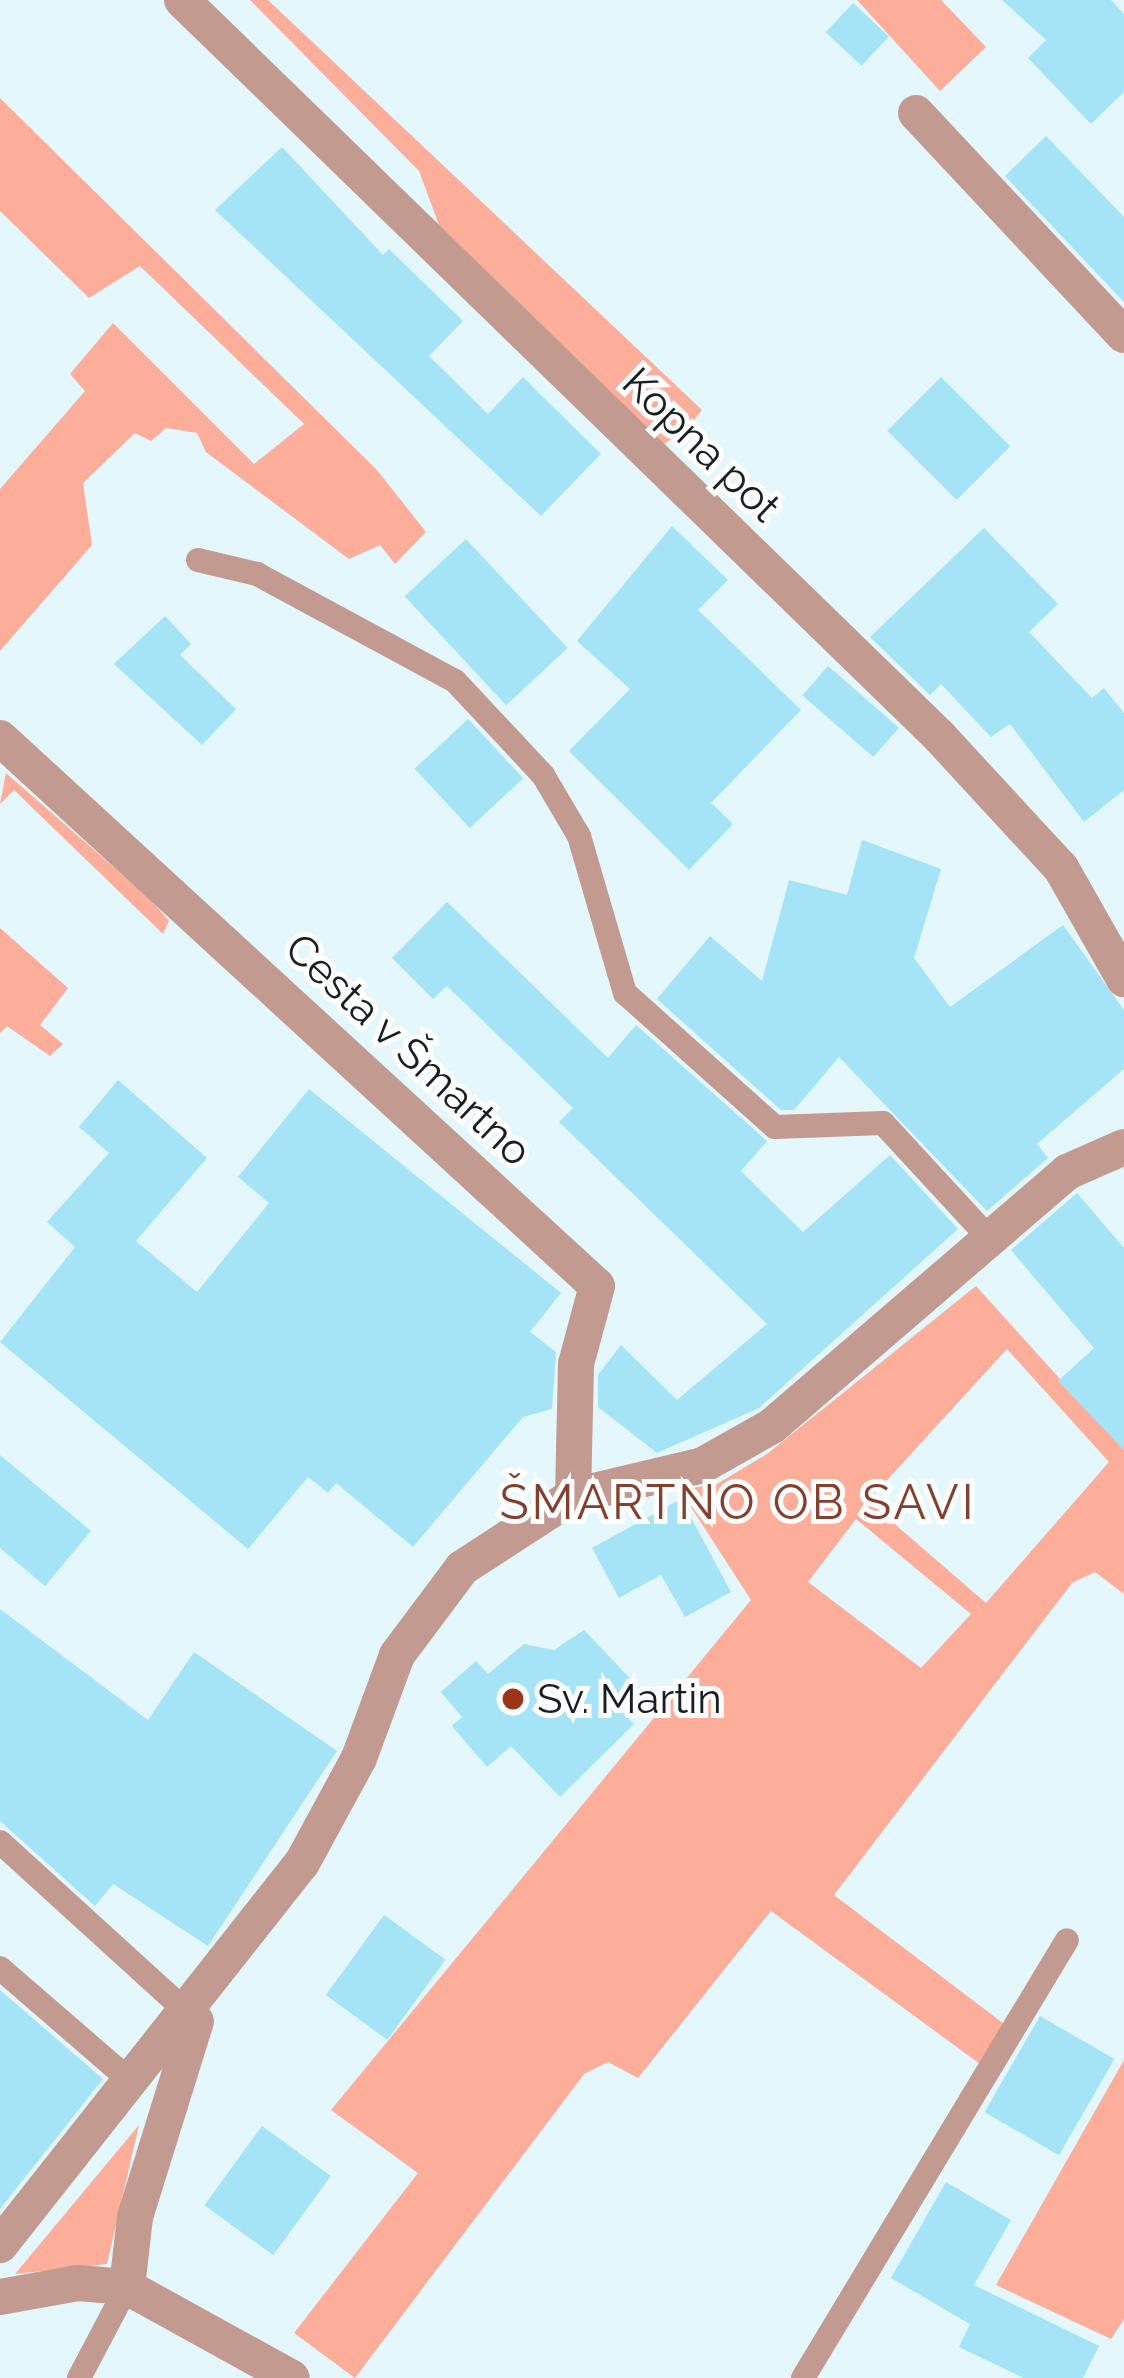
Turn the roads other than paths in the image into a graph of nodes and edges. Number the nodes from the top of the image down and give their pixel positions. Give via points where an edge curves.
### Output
1 (182, 0) edge
2 (916, 113) dead end
3 (1124, 334) edge
4 (198, 560) dead end
5 (0, 738) edge
6 (1124, 979) edge
7 (1124, 1147) edge
8 (992, 1241) junction
9 (573, 1496) junction
10 (0, 1842) edge
11 (1067, 1940) dead end
12 (0, 1968) edge
13 (198, 2002) junction
14 (134, 2084) junction
15 (0, 2245) edge
16 (128, 2287) junction
17 (0, 2297) edge
18 (79, 2378) edge
19 (292, 2378) edge
20 (803, 2378) edge

1 - 6 street, Kopna pot via 985,783 1071,883
2 - 3 street
4 - 8 lane via 256,574 455,682 543,776 579,836 625,993 775,1127 883,1123
5 - 9 street, Cesta v Šmartno via 598,1286 576,1364
7 - 8 street via 1067,1172
8 - 9 street via 772,1426 704,1465
9 - 13 street via 462,1568 397,1655 359,1758 302,1863
10 - 13 lane
11 - 20 lane
12 - 14 lane
13 - 14 street
13 - 16 street via 146,2176
14 - 15 street
16 - 17 street via 77,2282
16 - 18 lane
16 - 19 street

